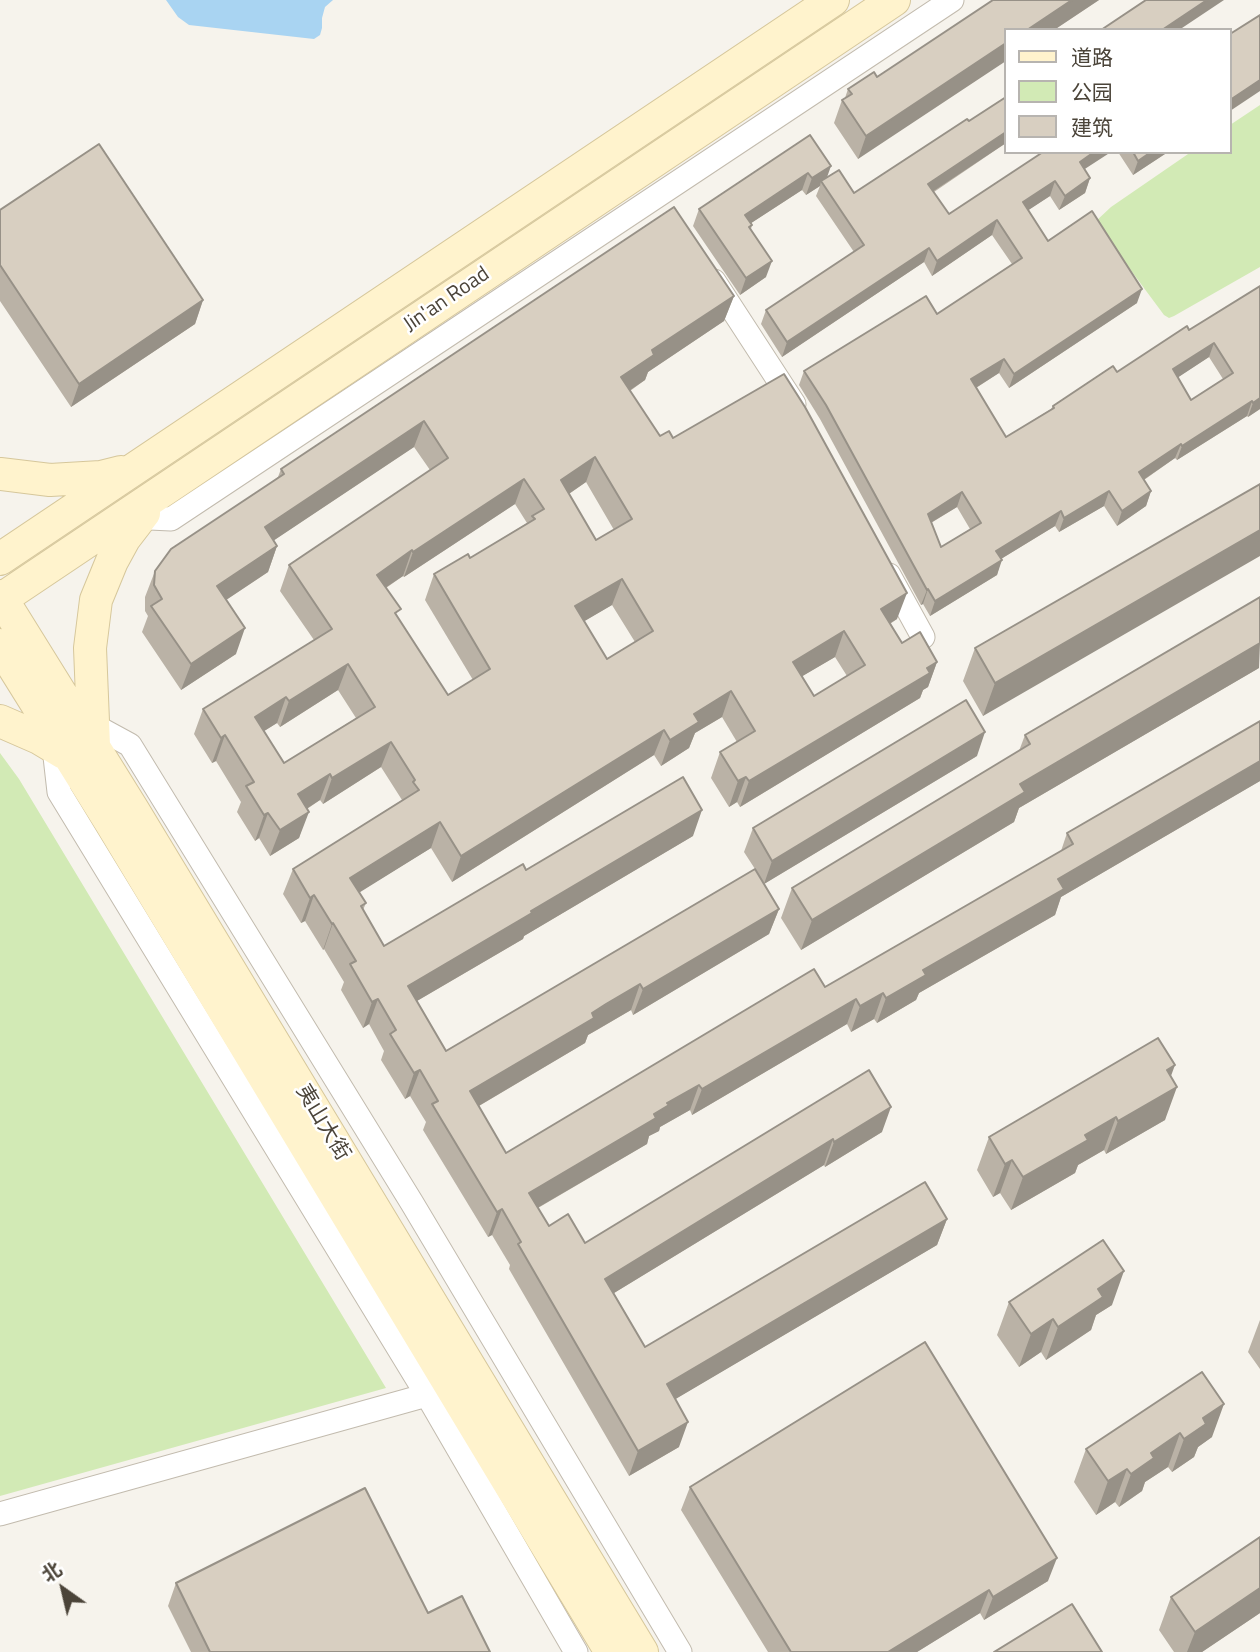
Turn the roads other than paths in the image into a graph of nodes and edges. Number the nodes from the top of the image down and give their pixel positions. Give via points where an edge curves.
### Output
1 (833, 0) edge
2 (894, 0) edge
3 (952, 0) edge
4 (649, 183) junction
5 (671, 217) edge
6 (699, 259) edge
7 (808, 426) edge
8 (136, 468) junction
9 (0, 474) edge
10 (141, 509) junction
11 (878, 555) edge
12 (0, 559) edge
13 (1, 598) edge
14 (923, 637) edge
15 (0, 645) edge
16 (0, 721) edge
17 (73, 737) junction
18 (427, 1395) junction
19 (0, 1514) edge
20 (576, 1652) edge
21 (611, 1652) edge
22 (642, 1652) edge
23 (680, 1652) edge

1 - 8 main road, Jin'an Road
2 - 4 main road, Jin'an Road
3 - 4 street
4 - 5 street
4 - 10 main road, Jin'an Road
6 - 7 street
8 - 9 main road via 79,480
8 - 12 main road, Jin'an Road
10 - 13 main road, Jin'an Road
10 - 17 main road via 96,600
11 - 14 street
13 - 17 main road, 夷山大街
15 - 17 main road, 夷山大街
16 - 17 main road
17 - 18 street via 59,792
17 - 21 main road, 夷山大街
17 - 22 main road, 夷山大街
17 - 23 street via 130,746 419,1215
18 - 19 street
18 - 20 street

